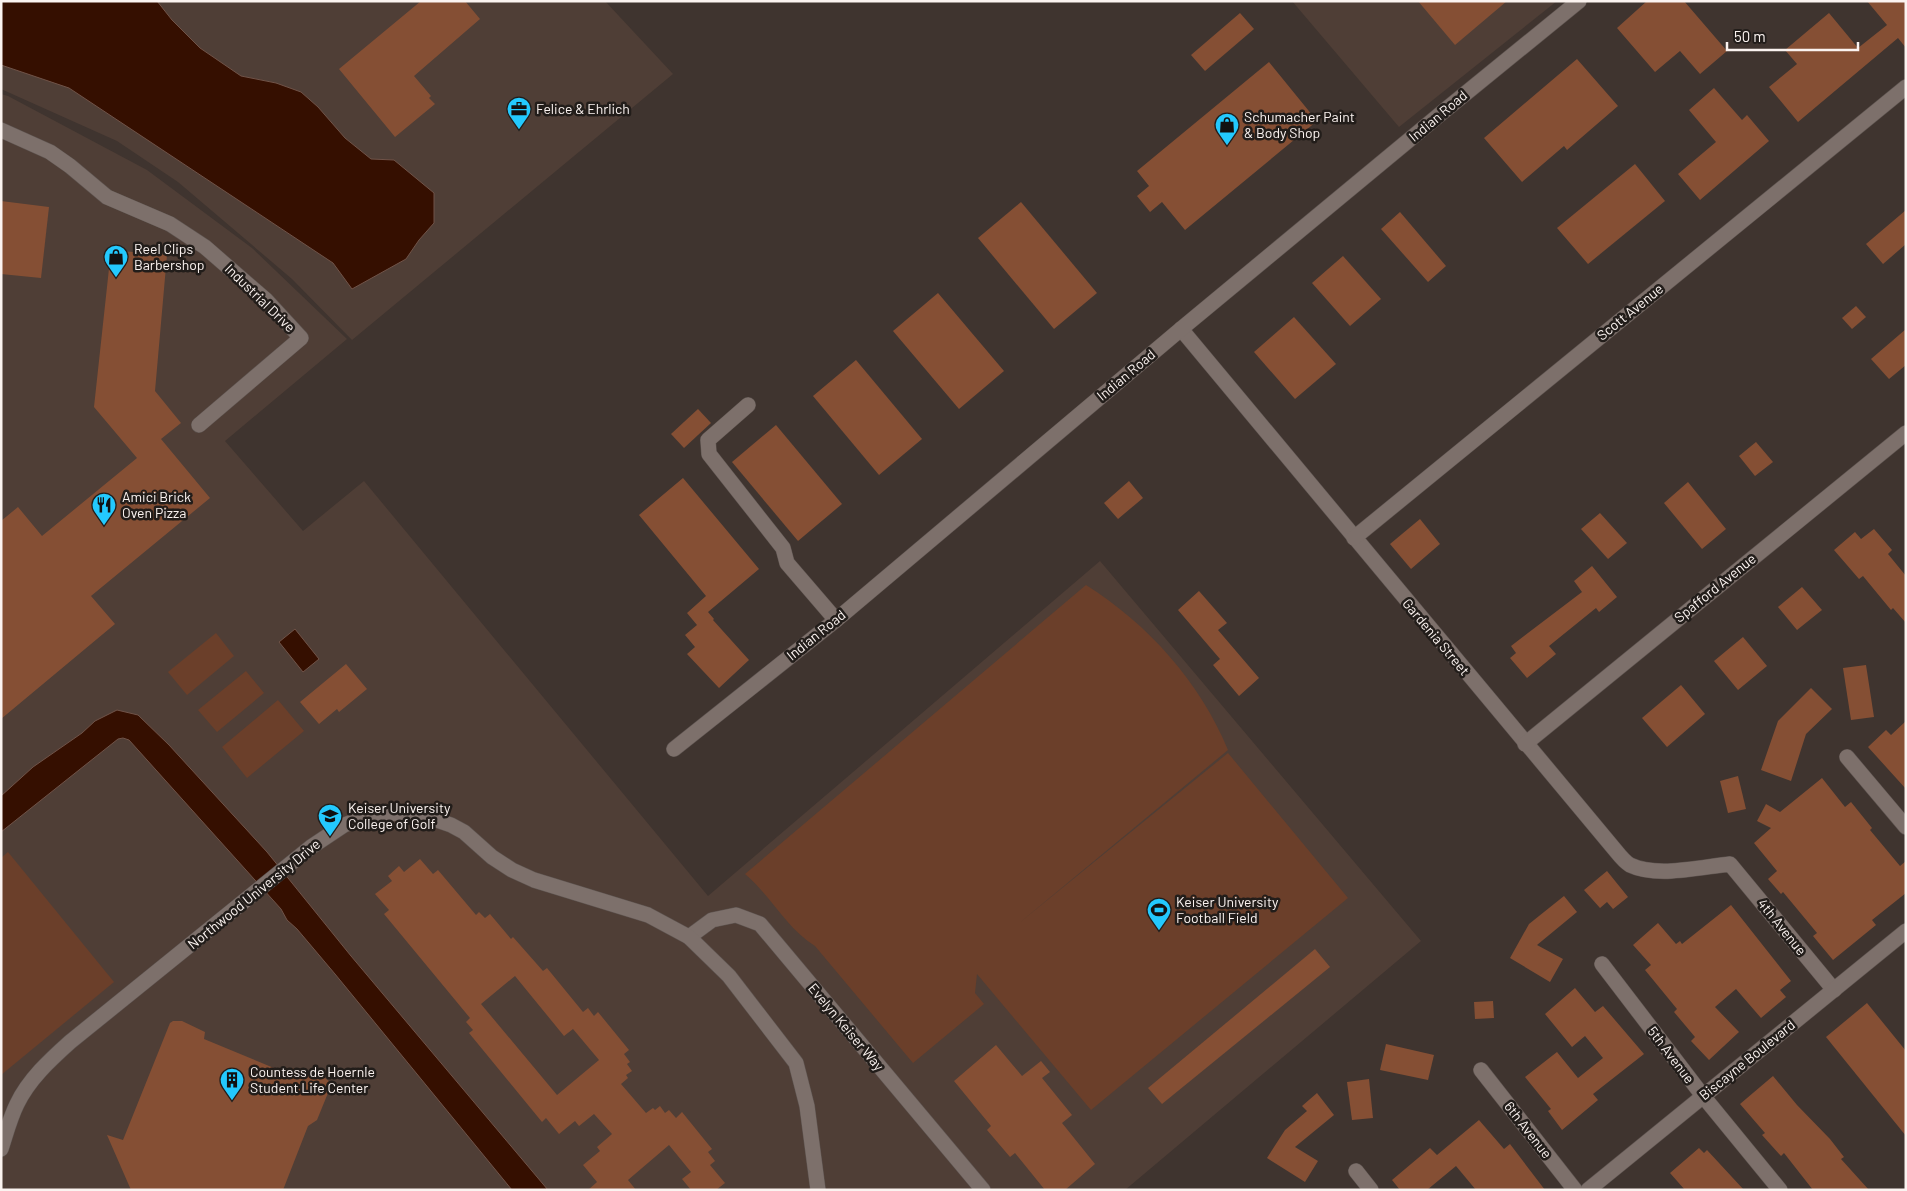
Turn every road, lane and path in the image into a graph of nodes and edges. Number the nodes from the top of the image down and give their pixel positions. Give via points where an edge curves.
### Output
1 (1579, 1) edge
2 (1906, 87) edge
3 (1, 130) edge
4 (1180, 329) junction
5 (748, 405) dead end
6 (199, 425) dead end
7 (1906, 433) edge
8 (1354, 538) junction
9 (836, 620) junction
10 (1525, 744) junction
11 (674, 749) dead end
12 (1847, 757) dead end
13 (1906, 827) edge
14 (1730, 864) joint
15 (1906, 931) edge
16 (689, 937) junction
17 (1602, 964) dead end
18 (1834, 990) junction
19 (1481, 1070) dead end
20 (1703, 1096) junction
21 (1, 1149) edge
22 (1356, 1171) dead end
23 (818, 1190) edge
24 (982, 1190) edge
25 (1371, 1190) edge
26 (1575, 1190) edge
27 (1588, 1190) edge
28 (1780, 1190) edge

1 - 4 street, Indian Road
2 - 8 street, Scott Avenue
3 - 6 street, Industrial Drive via 50,152 107,197 170,224 205,247 266,300 302,338
4 - 8 street, Gardenia Street
4 - 9 street, Indian Road
5 - 9 street via 708,440 708,454 783,548 787,564
7 - 10 street, Spafford Avenue
8 - 10 street, Gardenia Street
9 - 11 street, Indian Road
10 - 14 street, Gardenia Street via 1628,864 1644,870 1663,871
12 - 13 street
14 - 18 street, 4th Avenue
15 - 18 street, Biscayne Boulevard
16 - 21 street, Northwood University Drive via 648,915 534,880 492,857 475,840 451,825 411,814 369,816 344,825 311,847 50,1060 17,1104
16 - 23 street, Northwood University Drive via 729,976 796,1063 807,1106
16 - 24 street, Evelyn Keiser Way via 712,920 736,915 760,924
17 - 20 street, 5th Avenue
18 - 20 street, Biscayne Boulevard
19 - 26 street, 6th Avenue
20 - 27 street, Biscayne Boulevard
20 - 28 street, 5th Avenue
22 - 25 street

